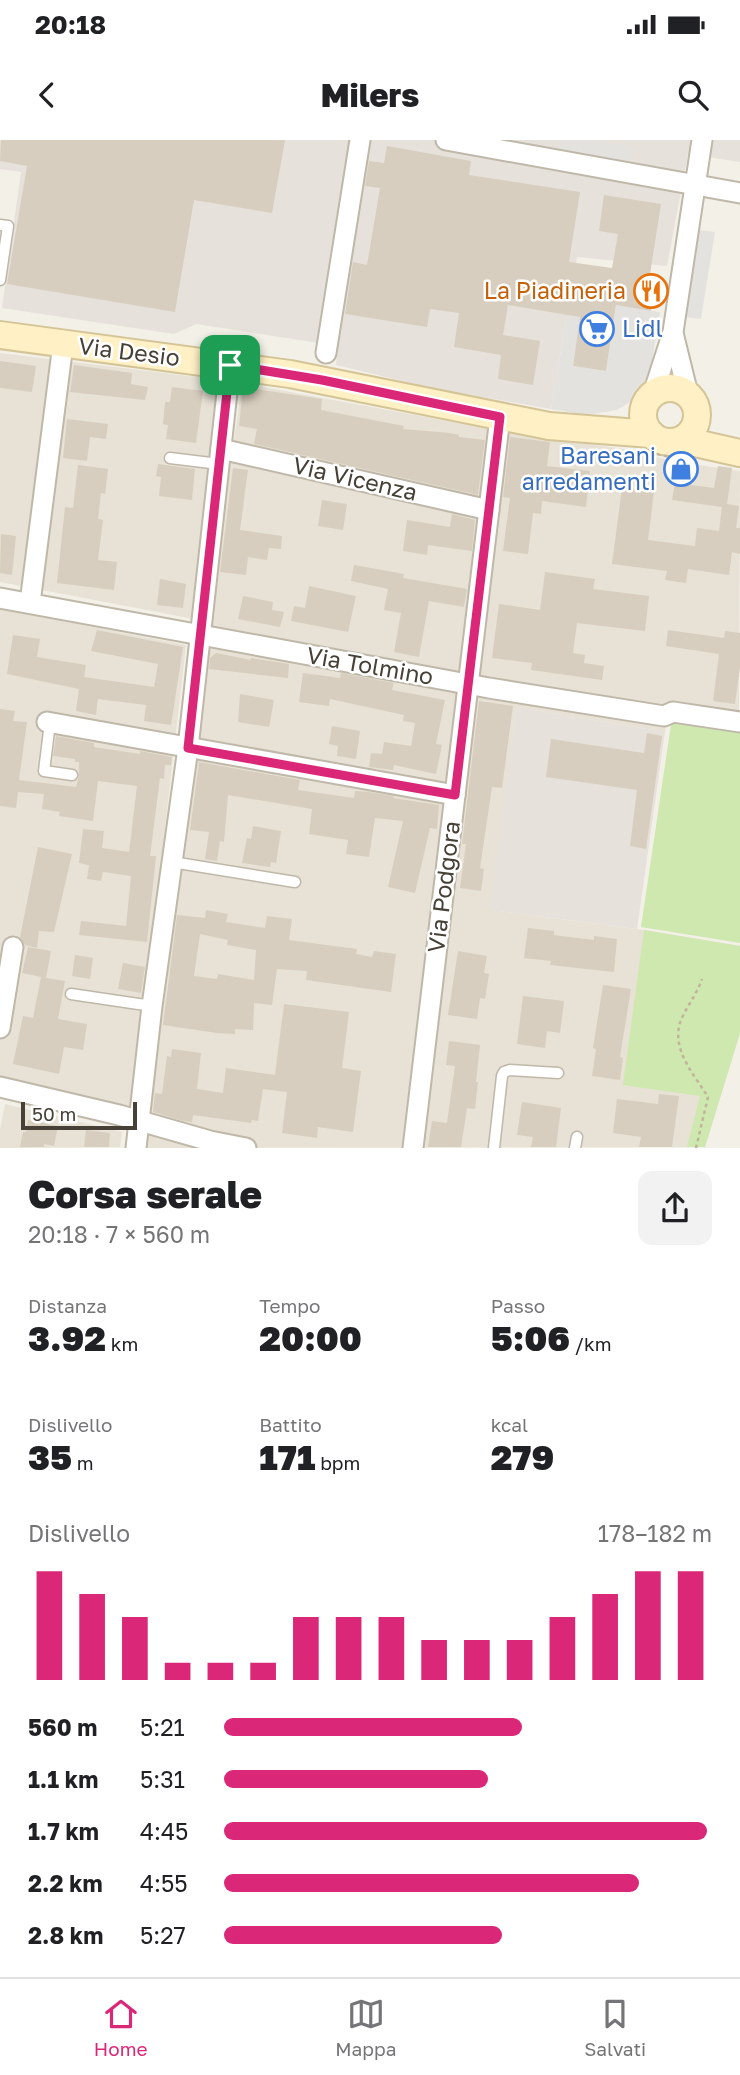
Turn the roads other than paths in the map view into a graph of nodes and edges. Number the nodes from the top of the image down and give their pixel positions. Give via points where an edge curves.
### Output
1 (360, 140) edge
2 (446, 140) edge
3 (702, 140) edge
4 (694, 185) junction
5 (740, 193) edge
6 (0, 225) edge
7 (0, 280) edge
8 (673, 332) junction
9 (0, 335) edge
10 (64, 344) junction
11 (326, 353) dead end
12 (230, 365) junction
13 (648, 401) junction
14 (692, 401) junction
15 (500, 417) junction
16 (589, 429) junction
17 (651, 434) junction
18 (682, 440) junction
19 (740, 446) edge
20 (740, 453) edge
21 (220, 456) junction
22 (170, 458) dead end
23 (489, 510) junction
24 (0, 598) edge
25 (30, 603) junction
26 (200, 635) junction
27 (469, 685) junction
28 (49, 722) joint
29 (740, 722) edge
30 (188, 748) junction
31 (72, 775) dead end
32 (455, 795) junction
33 (172, 862) junction
34 (295, 882) dead end
35 (13, 947) dead end
36 (71, 994) dead end
37 (152, 1006) junction
38 (0, 1028) edge
39 (558, 1073) dead end
40 (0, 1087) edge
41 (140, 1121) junction
42 (136, 1147) edge
43 (246, 1147) edge
44 (413, 1147) edge
45 (494, 1147) edge

1 - 11 street
2 - 4 street
3 - 4 street
4 - 5 street
4 - 8 street
6 - 7 lane via 8,226
8 - 13 street
8 - 14 street
9 - 10 street, Via Desio
10 - 12 street, Via Desio
10 - 25 street
12 - 15 street, Via Desio
12 - 21 street
13 - 14 street via 661,389 670,388 680,389
13 - 16 street, Via Desio
13 - 17 street via 643,417
14 - 18 street via 698,418 690,435
14 - 19 street via 722,434
15 - 16 street, Via Desio
15 - 23 street, Via Podgora
16 - 17 street, Via Desio
17 - 18 street via 665,442
18 - 20 street
21 - 22 lane
21 - 23 street, Via Vicenza
21 - 26 street
23 - 27 street, Via Podgora
24 - 25 street, Via Tolmino
25 - 26 street, Via Tolmino
26 - 27 street, Via Tolmino
26 - 30 street
27 - 29 street, Via Tolmino via 664,716 673,712
27 - 32 street, Via Podgora
28 - 30 street
28 - 31 lane via 44,771
30 - 32 street
30 - 33 street
32 - 44 street, Via Podgora
33 - 34 lane
33 - 37 street
35 - 38 street
36 - 37 lane
37 - 41 street
39 - 45 lane via 504,1072
40 - 41 street
41 - 42 street
41 - 43 street

